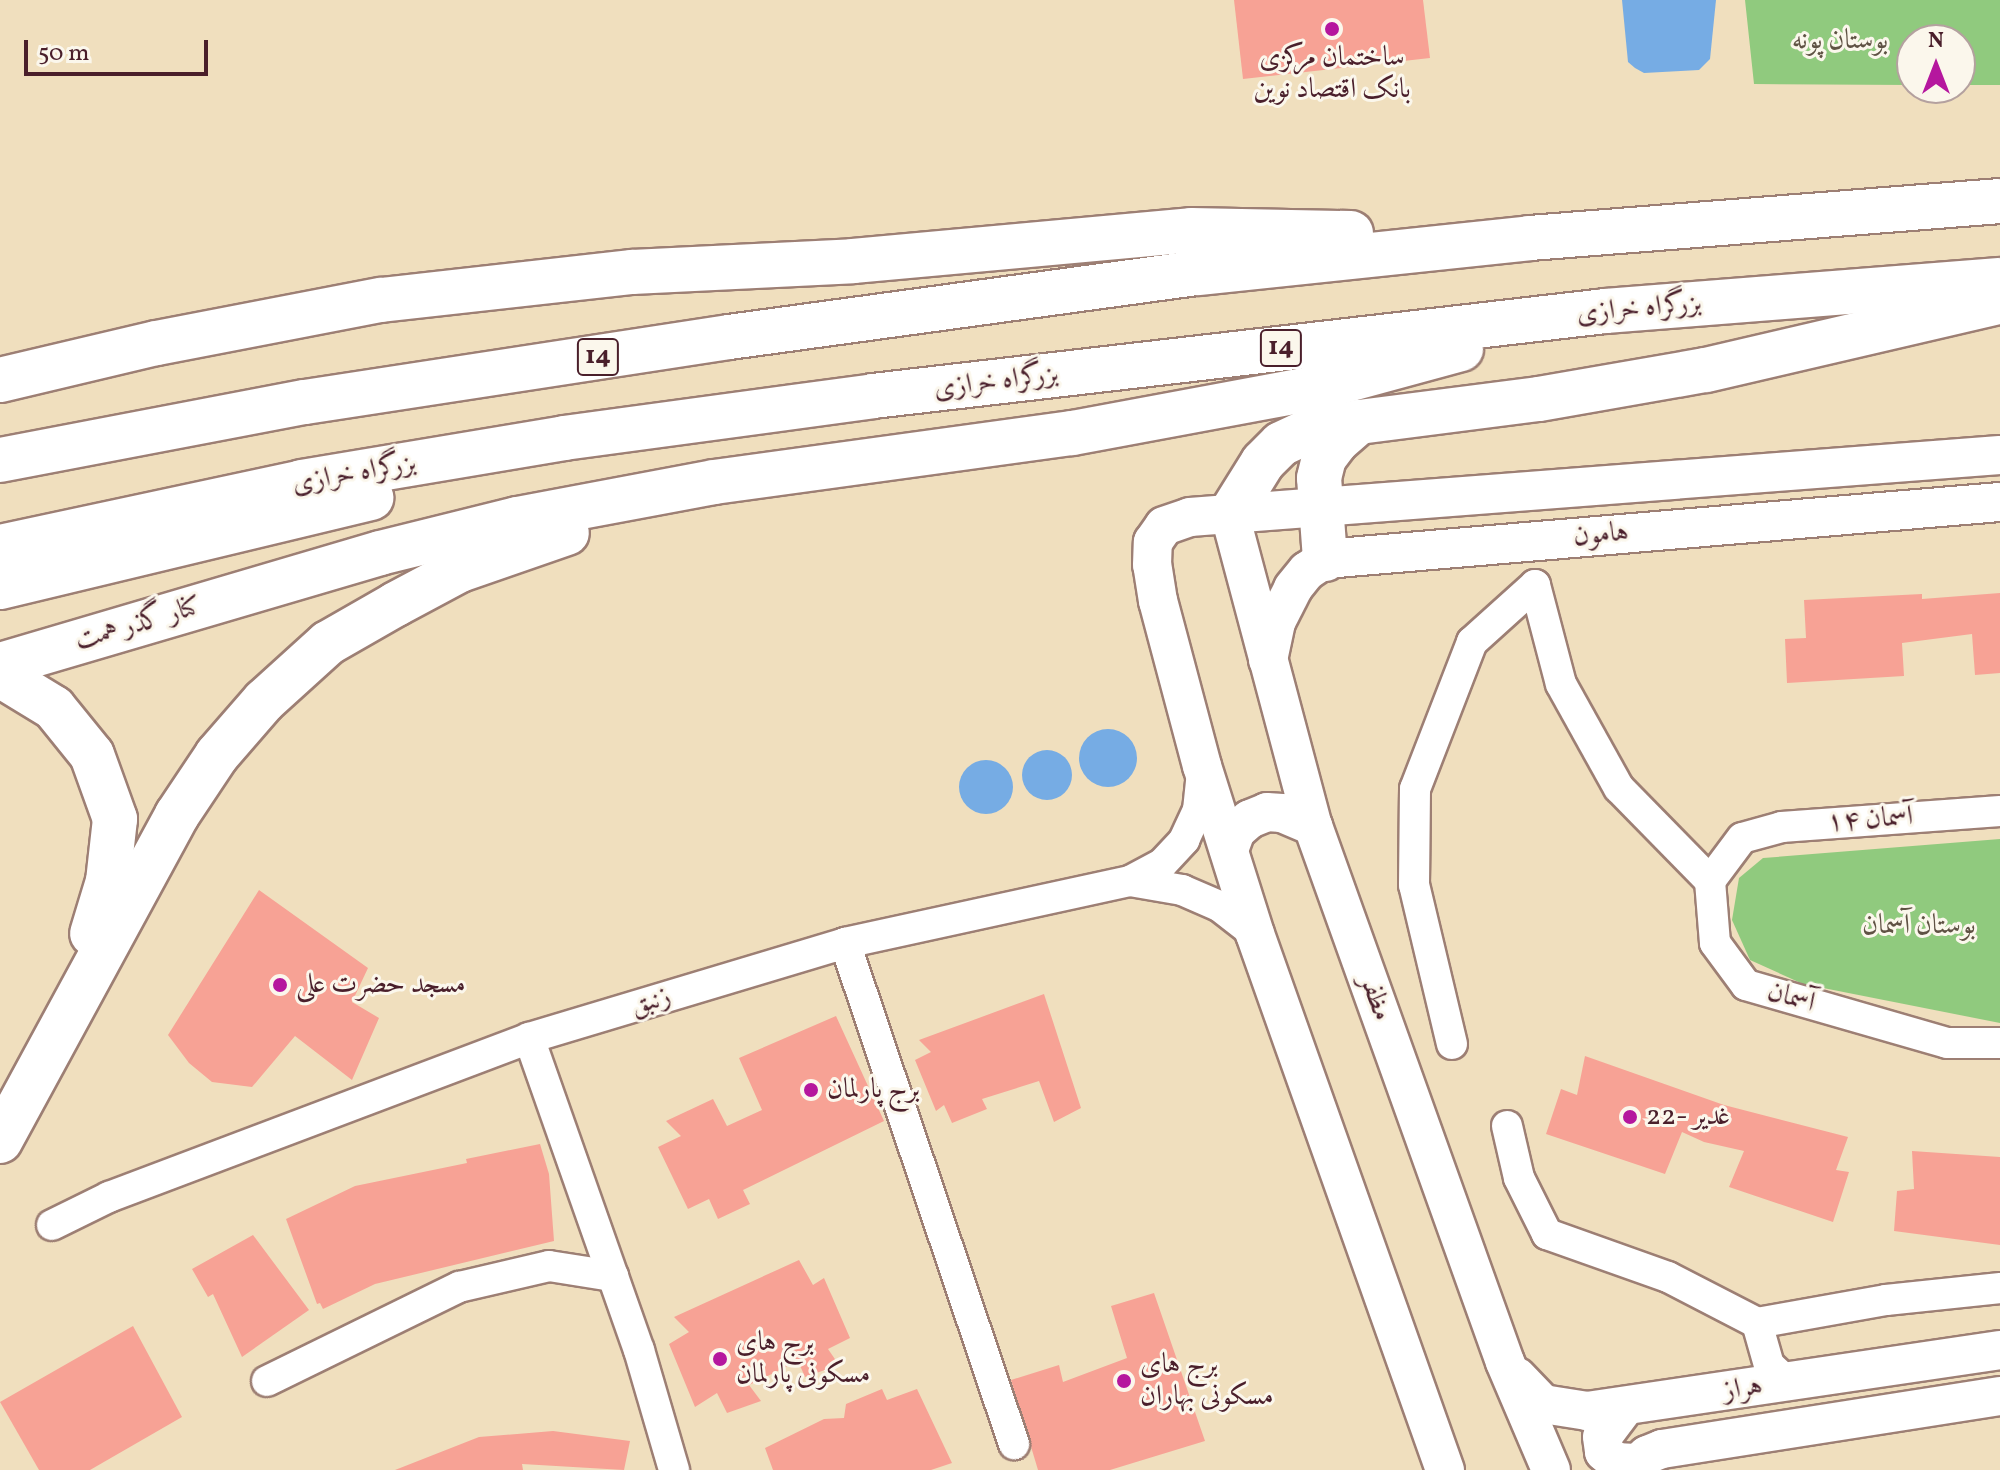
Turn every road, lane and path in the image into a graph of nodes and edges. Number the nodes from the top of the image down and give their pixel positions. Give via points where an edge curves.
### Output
1 (2000, 201) edge
2 (1530, 238) junction
3 (2000, 280) edge
4 (2000, 302) edge
5 (1605, 311) junction
6 (0, 380) edge
7 (1359, 422) junction
8 (564, 438) junction
9 (2000, 455) edge
10 (0, 460) edge
11 (829, 466) junction
12 (2000, 502) edge
13 (1322, 508) junction
14 (1230, 515) junction
15 (0, 547) edge
16 (1325, 559) junction
17 (0, 587) edge
18 (1267, 663) junction
19 (0, 665) edge
20 (0, 675) edge
21 (1202, 766) junction
22 (2000, 811) edge
23 (1313, 826) junction
24 (1229, 850) junction
25 (1130, 881) junction
26 (1710, 881) junction
27 (1255, 934) junction
28 (845, 943) junction
29 (529, 1038) junction
30 (2000, 1043) edge
31 (1452, 1044) dead end
32 (0, 1096) edge
33 (1507, 1126) dead end
34 (0, 1141) edge
35 (52, 1225) dead end
36 (613, 1276) junction
37 (2000, 1288) edge
38 (1757, 1323) junction
39 (2000, 1350) edge
40 (1505, 1362) junction
41 (267, 1381) dead end
42 (1787, 1382) junction
43 (1743, 1389) junction
44 (2000, 1396) edge
45 (1624, 1408) junction
46 (1014, 1444) dead end
47 (1632, 1467) edge
48 (674, 1470) edge
49 (1445, 1470) edge
50 (1551, 1470) edge

1 - 2 highway, 14
2 - 6 highway via 1191,230 853,261 632,272 381,300
2 - 10 highway, 14 via 1199,273 729,337 305,402
3 - 5 highway, بزرگراه خرازی / 14
4 - 7 highway via 1706,370
5 - 8 highway, بزرگراه خرازی / 14 via 889,394
5 - 11 highway via 1325,386 1072,433
7 - 13 highway via 1324,458 1319,478
7 - 14 highway via 1305,433 1281,444 1263,462
8 - 15 highway, بزرگراه خرازی / 14 via 302,482
8 - 17 highway via 381,496
9 - 13 street, هامون
11 - 19 highway, کنار گذر همت via 517,519 380,553
11 - 34 highway via 640,512 525,547 460,570 328,643 264,701 217,755 177,815
12 - 16 street, هامون
13 - 14 street, هامون
13 - 16 highway
14 - 18 street, مظفر
14 - 21 street, هامون via 1190,517 1164,526 1153,542 1158,601
16 - 18 street via 1293,588 1276,622
18 - 23 street, مظفر
20 - 32 highway via 54,708 92,755 115,819 108,881 88,948 36,1044
21 - 24 street
21 - 25 street, زنبق via 1198,810 1184,840 1162,864
22 - 26 street, آسمان ۱۴ via 1782,827 1742,838
23 - 24 street via 1267,812 1236,831
23 - 40 street, مظفر
24 - 27 street
25 - 27 street via 1207,900
25 - 28 street, زنبق
26 - 30 street, آسمان via 1715,943 1746,985 1947,1043
26 - 31 street via 1619,788 1561,684 1535,585 1472,642 1415,789 1414,885
27 - 49 street
28 - 29 street, زنبق
28 - 46 street
29 - 35 street, زنبق via 109,1197
29 - 36 street
33 - 38 street via 1519,1178 1547,1234 1668,1277
36 - 41 street via 549,1266 459,1287
36 - 48 street
37 - 38 street via 1886,1300
38 - 42 street via 1769,1365
38 - 43 street
39 - 42 street, هراز
40 - 45 street, هراز via 1543,1404 1587,1411
40 - 50 street, مظفر
42 - 43 street, هراز
43 - 45 street, هراز
44 - 47 street, هراز via 1662,1449
45 - 47 street via 1602,1437 1604,1452

